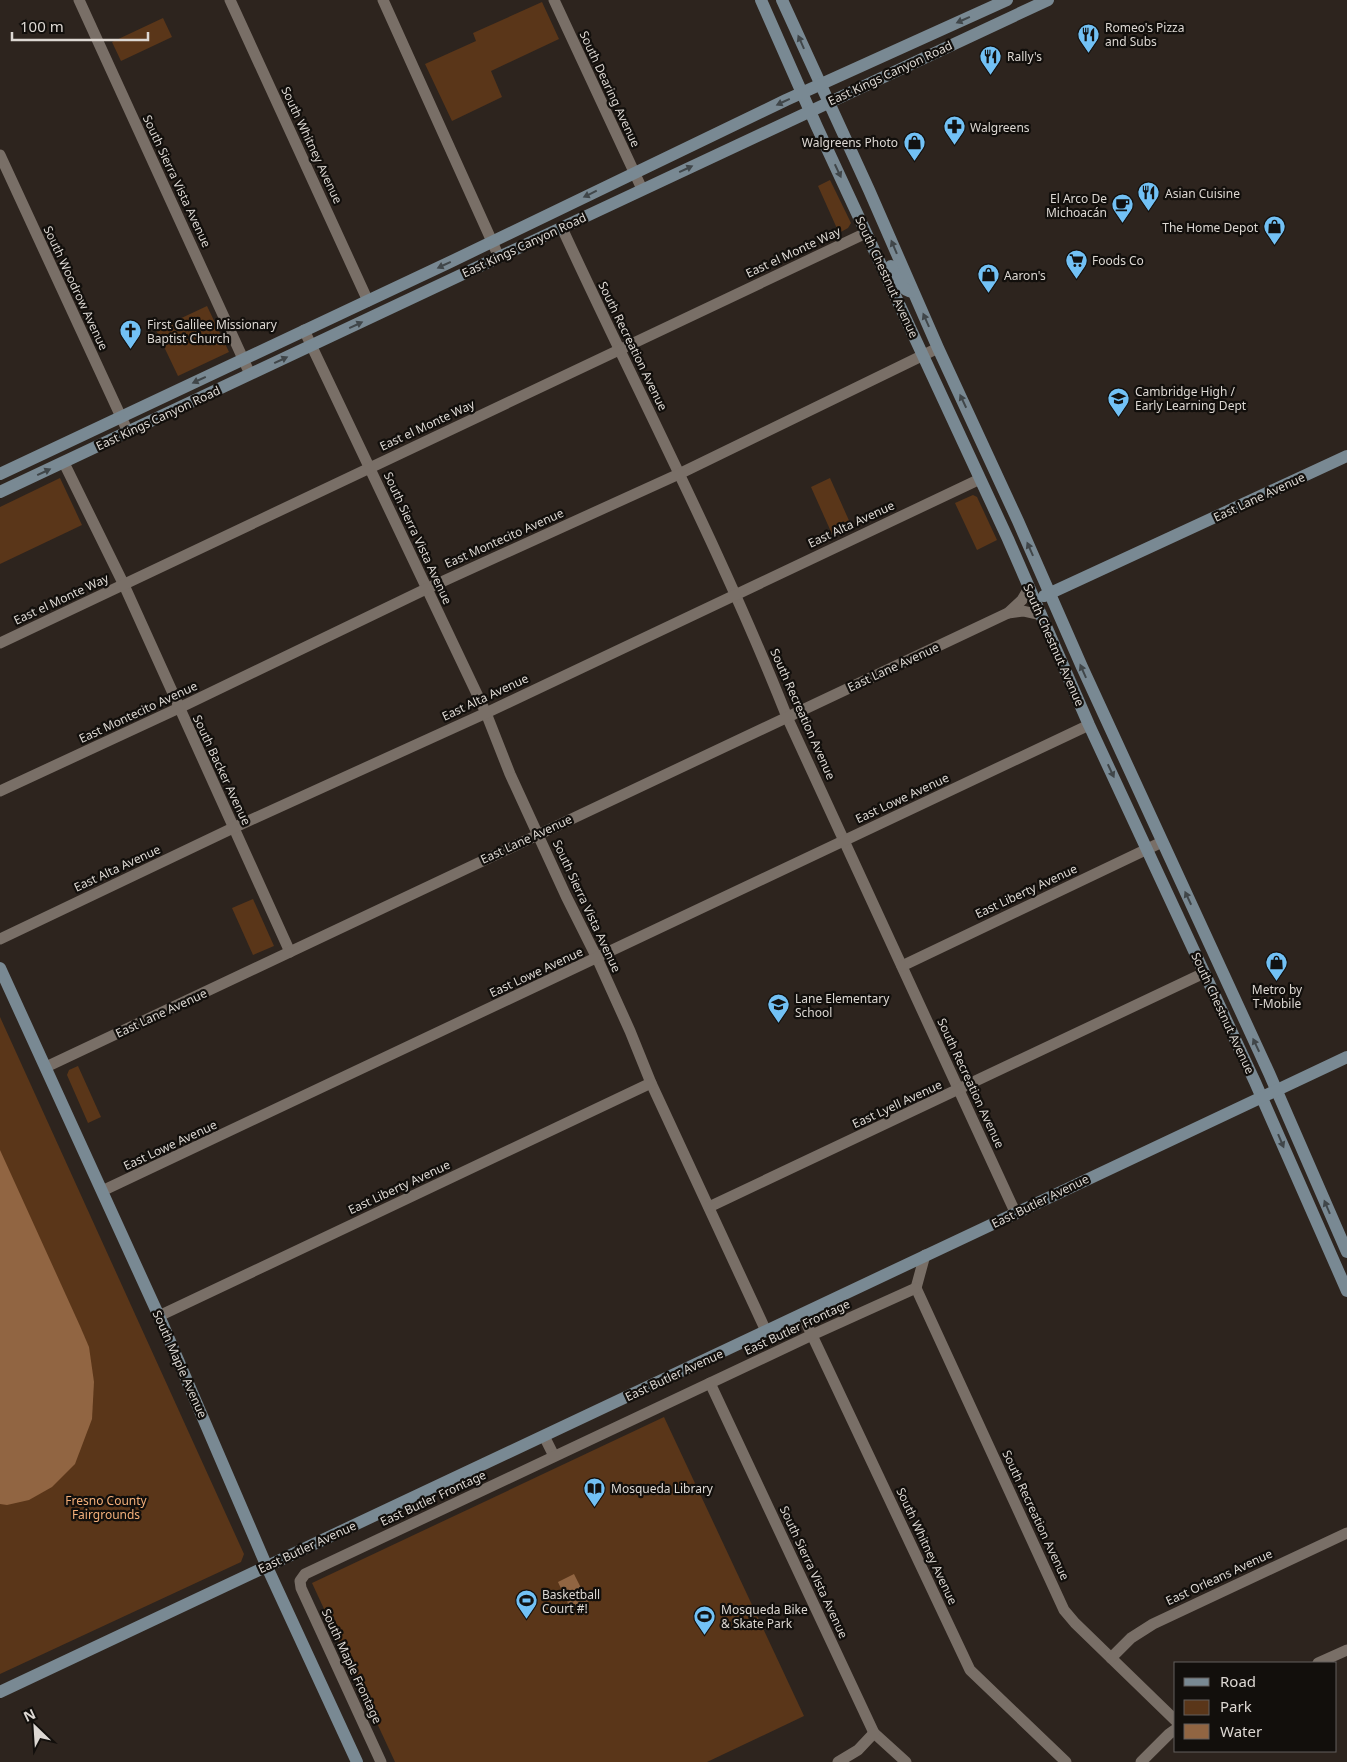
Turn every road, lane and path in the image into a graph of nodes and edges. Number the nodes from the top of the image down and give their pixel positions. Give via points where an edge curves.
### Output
1 (79, 0) edge
2 (230, 0) edge
3 (383, 0) edge
4 (554, 0) edge
5 (761, 0) edge
6 (782, 0) edge
7 (1007, 0) edge
8 (1048, 0) edge
9 (820, 84) junction
10 (802, 92) junction
11 (828, 102) junction
12 (810, 111) junction
13 (0, 155) edge
14 (634, 172) junction
15 (642, 189) junction
16 (562, 228) junction
17 (866, 233) junction
18 (492, 242) junction
19 (499, 256) junction
20 (913, 292) junction
21 (368, 301) junction
22 (304, 330) junction
23 (312, 345) junction
24 (938, 348) junction
25 (618, 351) junction
26 (923, 355) junction
27 (243, 359) junction
28 (250, 374) junction
29 (121, 417) junction
30 (128, 432) junction
31 (1347, 456) edge
32 (64, 463) junction
33 (369, 468) junction
34 (0, 474) edge
35 (679, 474) junction
36 (980, 479) junction
37 (0, 492) edge
38 (124, 585) junction
39 (1029, 588) junction
40 (426, 589) junction
41 (1049, 594) junction
42 (734, 595) junction
43 (1034, 601) junction
44 (1008, 612) junction
45 (1041, 615) junction
46 (0, 643) edge
47 (1074, 690) junction
48 (179, 708) junction
49 (486, 713) junction
50 (787, 717) junction
51 (1089, 725) junction
52 (1120, 750) junction
53 (0, 791) edge
54 (234, 828) junction
55 (537, 834) junction
56 (844, 841) junction
57 (1162, 842) junction
58 (1147, 849) junction
59 (0, 939) edge
60 (290, 952) junction
61 (597, 958) junction
62 (902, 966) junction
63 (0, 968) edge
64 (1204, 973) junction
65 (1347, 1057) edge
66 (46, 1067) junction
67 (651, 1083) junction
68 (959, 1090) junction
69 (1276, 1090) junction
70 (1261, 1097) junction
71 (102, 1191) junction
72 (709, 1207) junction
73 (1016, 1214) junction
74 (1347, 1252) edge
75 (925, 1255) junction
76 (916, 1288) junction
77 (1347, 1291) edge
78 (802, 1314) junction
79 (159, 1316) junction
80 (766, 1331) junction
81 (812, 1335) junction
82 (710, 1383) junction
83 (544, 1436) junction
84 (554, 1456) junction
85 (1347, 1533) edge
86 (267, 1567) junction
87 (300, 1581) joint
88 (1347, 1650) edge
89 (1111, 1658) junction
90 (1320, 1662) edge
91 (0, 1692) edge
92 (1174, 1719) edge
93 (1174, 1730) edge
94 (874, 1733) junction
95 (357, 1762) edge
96 (382, 1762) edge
97 (838, 1762) edge
98 (906, 1762) edge
99 (1066, 1762) edge
100 (1141, 1762) edge

1 - 27 street, South Sierra Vista Avenue
2 - 21 street, South Whitney Avenue
3 - 18 street
4 - 14 street, South Dearing Avenue
5 - 10 main road, South Chestnut Avenue
9 -> 6 main road, South Chestnut Avenue
7 -> 9 main road, East Kings Canyon Road
8 - 11 main road, East Kings Canyon Road
9 - 10 main road, East Kings Canyon Road
9 - 11 main road, South Chestnut Avenue
10 - 12 main road, South Chestnut Avenue
10 -> 14 main road, East Kings Canyon Road
11 - 12 main road, East Kings Canyon Road
20 -> 11 main road, South Chestnut Avenue
15 -> 12 main road, East Kings Canyon Road
12 -> 17 main road, South Chestnut Avenue
13 - 29 street, South Woodrow Avenue
14 - 15 street, South Dearing Avenue
14 -> 18 main road, East Kings Canyon Road
15 - 16 main road, East Kings Canyon Road
16 - 19 main road, East Kings Canyon Road
16 - 25 street, South Recreation Avenue
17 - 20 main road via 879,242 901,286
17 - 25 street, East el Monte Way
17 - 26 main road, South Chestnut Avenue
18 - 19 street
18 -> 21 main road, East Kings Canyon Road
23 -> 19 main road, East Kings Canyon Road
24 -> 20 main road, South Chestnut Avenue
21 - 22 main road, East Kings Canyon Road
22 - 23 street, South Sierra Vista Avenue
22 - 27 main road, East Kings Canyon Road
28 -> 23 main road, East Kings Canyon Road
23 - 33 street, South Sierra Vista Avenue
24 - 26 street, East Montecito Avenue
41 -> 24 main road, South Chestnut Avenue
25 - 33 street, East el Monte Way
25 - 35 street, South Recreation Avenue
26 - 35 street, East Montecito Avenue
26 - 36 main road, South Chestnut Avenue
27 - 28 street, South Sierra Vista Avenue
27 -> 29 main road, East Kings Canyon Road
28 - 30 main road, East Kings Canyon Road
29 - 30 street, South Woodrow Avenue
29 - 34 main road, East Kings Canyon Road
30 - 32 main road, East Kings Canyon Road
31 - 41 main road, East Lane Avenue
37 -> 32 main road, East Kings Canyon Road
32 - 38 street, South Backer Avenue
33 - 38 street, East el Monte Way
33 - 40 street, South Sierra Vista Avenue
35 - 40 street, East Montecito Avenue
35 - 42 street, South Recreation Avenue
36 - 39 main road, South Chestnut Avenue
36 - 42 street, East Alta Avenue
38 - 46 street, East el Monte Way
38 - 48 street, South Backer Avenue
39 - 43 main road, South Chestnut Avenue
39 - 44 street, East Lane Avenue via 1022,600
40 - 48 street, East Montecito Avenue
40 - 49 street, South Sierra Vista Avenue
41 - 43 main road, East Lane Avenue
52 -> 41 main road, South Chestnut Avenue
42 - 49 street, East Alta Avenue
42 - 50 street, South Recreation Avenue
43 - 45 main road, South Chestnut Avenue
44 - 45 street, East Lane Avenue
44 - 50 street, East Lane Avenue
45 - 47 main road, South Chestnut Avenue
47 - 51 main road, South Chestnut Avenue
47 - 52 main road via 1082,691 1108,746
48 - 53 street, East Montecito Avenue
48 - 54 street, South Backer Avenue
49 - 54 street, East Alta Avenue
49 - 55 street, South Sierra Vista Avenue
50 - 55 street, East Lane Avenue
50 - 56 street, South Recreation Avenue
51 - 56 street, East Lowe Avenue
51 -> 58 main road, South Chestnut Avenue
52 - 57 main road, South Chestnut Avenue
54 - 59 street, East Alta Avenue
54 - 60 street, South Backer Avenue
55 - 60 street, East Lane Avenue
55 - 61 street, South Sierra Vista Avenue
56 - 61 street, East Lowe Avenue
56 - 62 street, South Recreation Avenue
57 - 58 street, East Liberty Avenue
69 -> 57 main road, South Chestnut Avenue
58 - 62 street, East Liberty Avenue
58 - 64 main road, South Chestnut Avenue
60 - 66 street, East Lane Avenue
61 - 67 street, South Sierra Vista Avenue
61 - 71 street, East Lowe Avenue
62 - 68 street, South Recreation Avenue
63 - 66 main road, South Maple Avenue
64 - 68 street, East Lyell Avenue
64 - 70 main road, South Chestnut Avenue
65 - 69 main road, East Butler Avenue
66 - 71 main road, South Maple Avenue
67 - 72 street, South Sierra Vista Avenue
67 - 79 street, East Liberty Avenue
68 - 72 street, East Lyell Avenue
68 - 73 street, South Recreation Avenue
69 - 70 main road, East Butler Avenue
74 -> 69 main road, South Chestnut Avenue
70 - 73 main road, East Butler Avenue
70 -> 77 main road, South Chestnut Avenue
71 - 79 main road, South Maple Avenue
72 - 80 street, South Sierra Vista Avenue
73 - 75 main road, East Butler Avenue
75 - 76 street
75 - 78 main road, East Butler Avenue
76 - 81 street, East Butler Frontage
76 - 89 street, South Recreation Avenue via 1064,1610
78 - 80 main road, East Butler Avenue
78 - 81 street, South Whitney Avenue
79 - 86 main road, South Maple Avenue
80 - 83 main road, East Butler Avenue
81 - 82 street, East Butler Frontage
81 - 99 street, South Whitney Avenue via 970,1670
82 - 84 street, East Butler Frontage
82 - 94 street, South Sierra Vista Avenue
83 - 84 street
83 - 86 main road, East Butler Avenue
84 - 87 street, East Butler Frontage via 305,1574
85 - 89 street, East Orleans Avenue via 1152,1624 1131,1638
86 - 91 main road, East Butler Avenue
86 - 95 main road, South Maple Avenue
87 - 96 street, South Maple Frontage via 300,1588
88 - 90 street
89 - 92 street, South Recreation Avenue
93 - 100 street
94 - 97 street via 858,1750
94 - 98 street, South Sierra Vista Avenue

